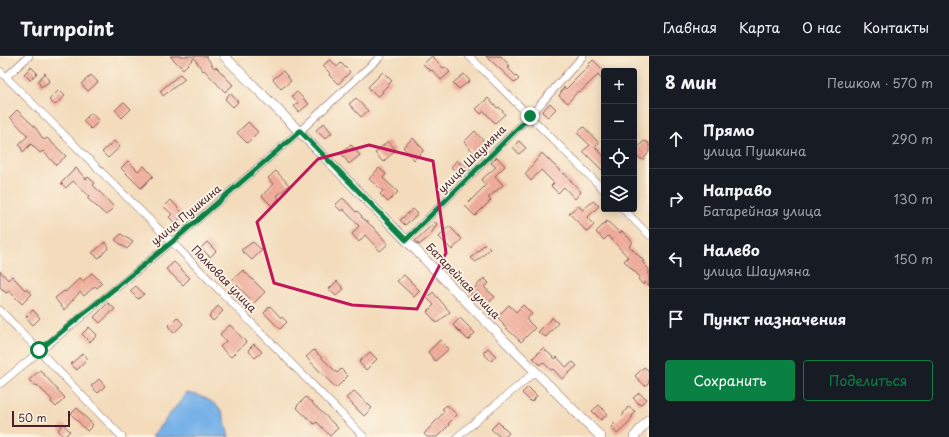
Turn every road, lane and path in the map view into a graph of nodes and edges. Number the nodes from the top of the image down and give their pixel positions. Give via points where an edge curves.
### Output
1 (29, 56) edge
2 (224, 56) edge
3 (382, 56) edge
4 (469, 56) edge
5 (583, 56) edge
6 (0, 71) edge
7 (6, 77) junction
8 (530, 116) junction
9 (300, 131) junction
10 (601, 187) edge
11 (626, 212) edge
12 (649, 235) edge
13 (406, 240) junction
14 (172, 242) junction
15 (0, 310) edge
16 (39, 350) junction
17 (535, 372) junction
18 (0, 384) edge
19 (649, 419) edge
20 (122, 437) edge
21 (364, 437) edge
22 (457, 437) edge
23 (601, 437) edge
24 (634, 437) edge

1 - 7 street
2 - 9 street, Батарейная улица
3 - 9 street, улица Пушкина
4 - 8 street
5 - 8 street, улица Шаумяна
6 - 7 street, Полковая улица
7 - 14 street, Полковая улица
8 - 10 street
8 - 13 street, улица Шаумяна
9 - 13 street, Батарейная улица
9 - 14 street, улица Пушкина
11 - 12 street
13 - 17 street, Батарейная улица
14 - 16 street, улица Пушкина
14 - 21 street, Полковая улица
15 - 16 street
16 - 18 street, улица Пушкина
16 - 20 street
17 - 22 street
17 - 23 street, Батарейная улица
19 - 24 street

